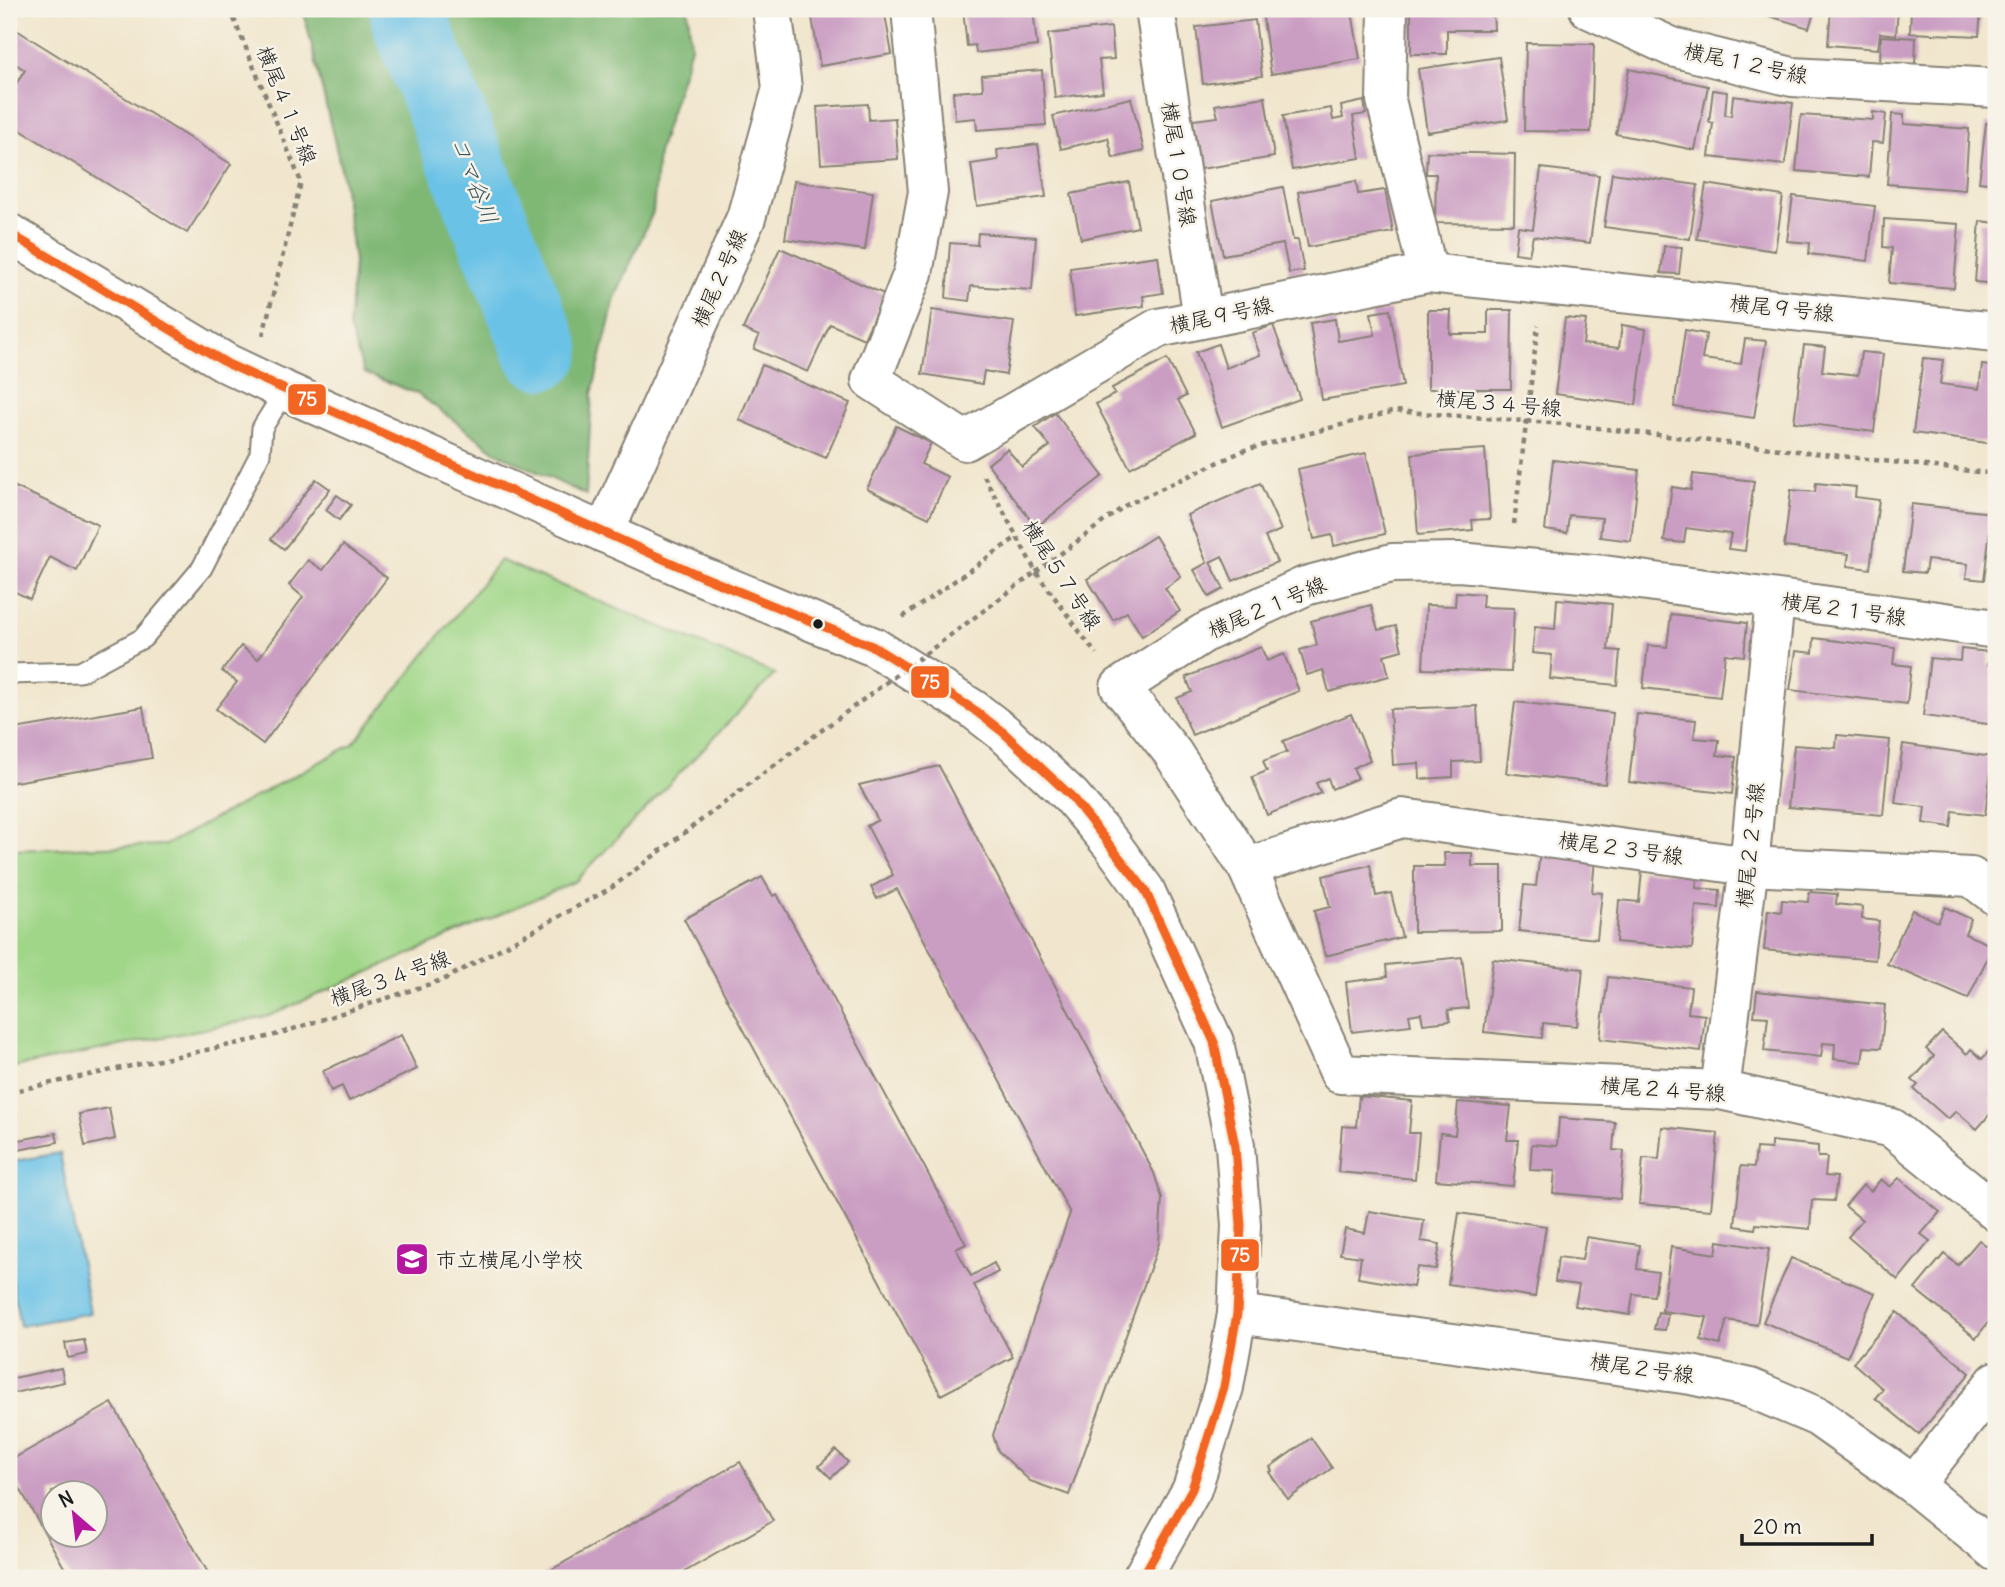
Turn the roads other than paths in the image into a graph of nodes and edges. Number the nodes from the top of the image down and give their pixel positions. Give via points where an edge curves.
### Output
1 (772, 9) edge
2 (911, 9) edge
3 (1155, 9) edge
4 (1388, 9) edge
5 (1589, 9) edge
6 (1996, 88) edge
7 (9, 233) edge
8 (1428, 273) junction
9 (1203, 318) junction
10 (1996, 332) edge
11 (285, 391) junction
12 (604, 533) junction
13 (1775, 600) junction
14 (1996, 629) edge
15 (9, 674) edge
16 (1749, 866) junction
17 (1247, 867) junction
18 (1996, 896) edge
19 (1720, 1090) junction
20 (1996, 1212) edge
21 (1237, 1314) junction
22 (1996, 1381) edge
23 (1914, 1485) junction
24 (1996, 1552) edge
25 (1142, 1578) edge

1 - 12 street, 横尾２号線 via 782,88 746,218
2 - 9 street, 横尾９号線 via 928,192 913,273 871,380 965,441 1158,328
3 - 9 street, 横尾１０号線
4 - 8 street via 1386,100
5 - 6 street, 横尾１２号線 via 1672,47 1792,77
7 - 11 street via 228,364
8 - 9 street, 横尾９号線
8 - 10 street, 横尾９号線
11 - 12 street
11 - 15 lane via 262,428 260,454 202,568 143,638 80,672
12 - 21 street via 874,647 1004,733 1071,796 1113,846 1150,901 1214,1042 1235,1146 1241,1237
13 - 14 street, 横尾２１号線
13 - 16 street, 横尾２２号線
13 - 17 street, 横尾２１号線 via 1604,575 1459,562 1392,563 1305,586 1204,633 1120,687 1172,752
16 - 17 street, 横尾２３号線 via 1402,818
16 - 18 street, 横尾２３号線 via 1971,877
16 - 19 street, 横尾２２号線
17 - 19 street, 横尾２４号線 via 1340,1074
19 - 20 street, 横尾２４号線 via 1892,1128
21 - 23 street, 横尾２号線 via 1691,1375 1750,1388 1818,1417
21 - 25 street via 1224,1387 1192,1489
22 - 23 street
23 - 24 street, 横尾２号線

